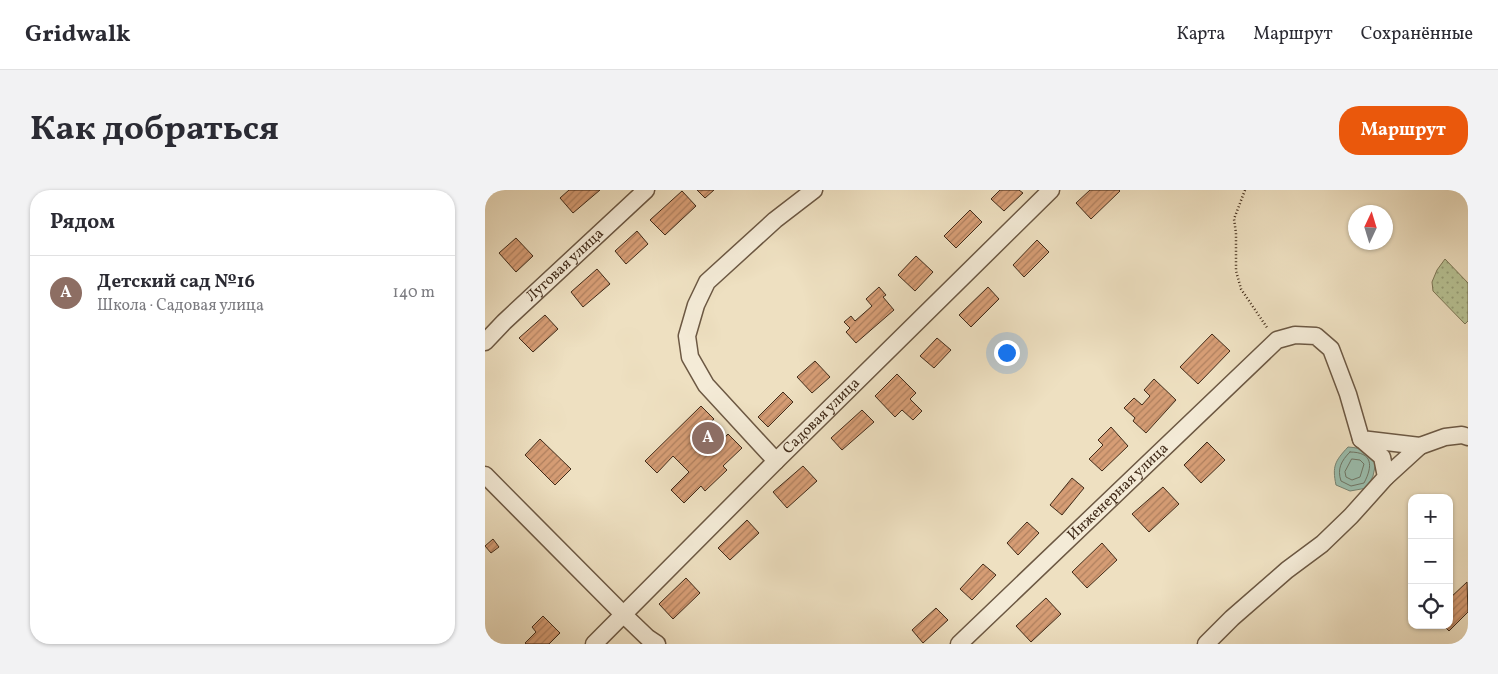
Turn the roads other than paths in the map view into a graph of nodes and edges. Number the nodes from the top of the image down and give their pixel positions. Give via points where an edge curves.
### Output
1 (646, 190) edge
2 (814, 190) edge
3 (1051, 190) edge
4 (485, 342) edge
5 (1468, 437) edge
6 (1361, 440) junction
7 (1420, 446) junction
8 (776, 461) junction
9 (485, 475) edge
10 (1386, 477) junction
11 (624, 615) junction
12 (594, 644) edge
13 (657, 644) edge
14 (959, 644) edge
15 (1206, 644) edge

1 - 4 street, Луговая улица
2 - 8 street via 775,220 707,282 695,305 687,336 690,357 706,385
3 - 8 street, Садовая улица
5 - 7 street via 1445,437
6 - 7 street
6 - 10 street via 1383,458
6 - 14 street, Инженерная улица via 1331,349 1316,336 1295,335 1277,340
7 - 10 street
8 - 11 street, Садовая улица
9 - 11 street
10 - 15 street via 1322,544 1231,618
11 - 12 street, Садовая улица
11 - 13 street

